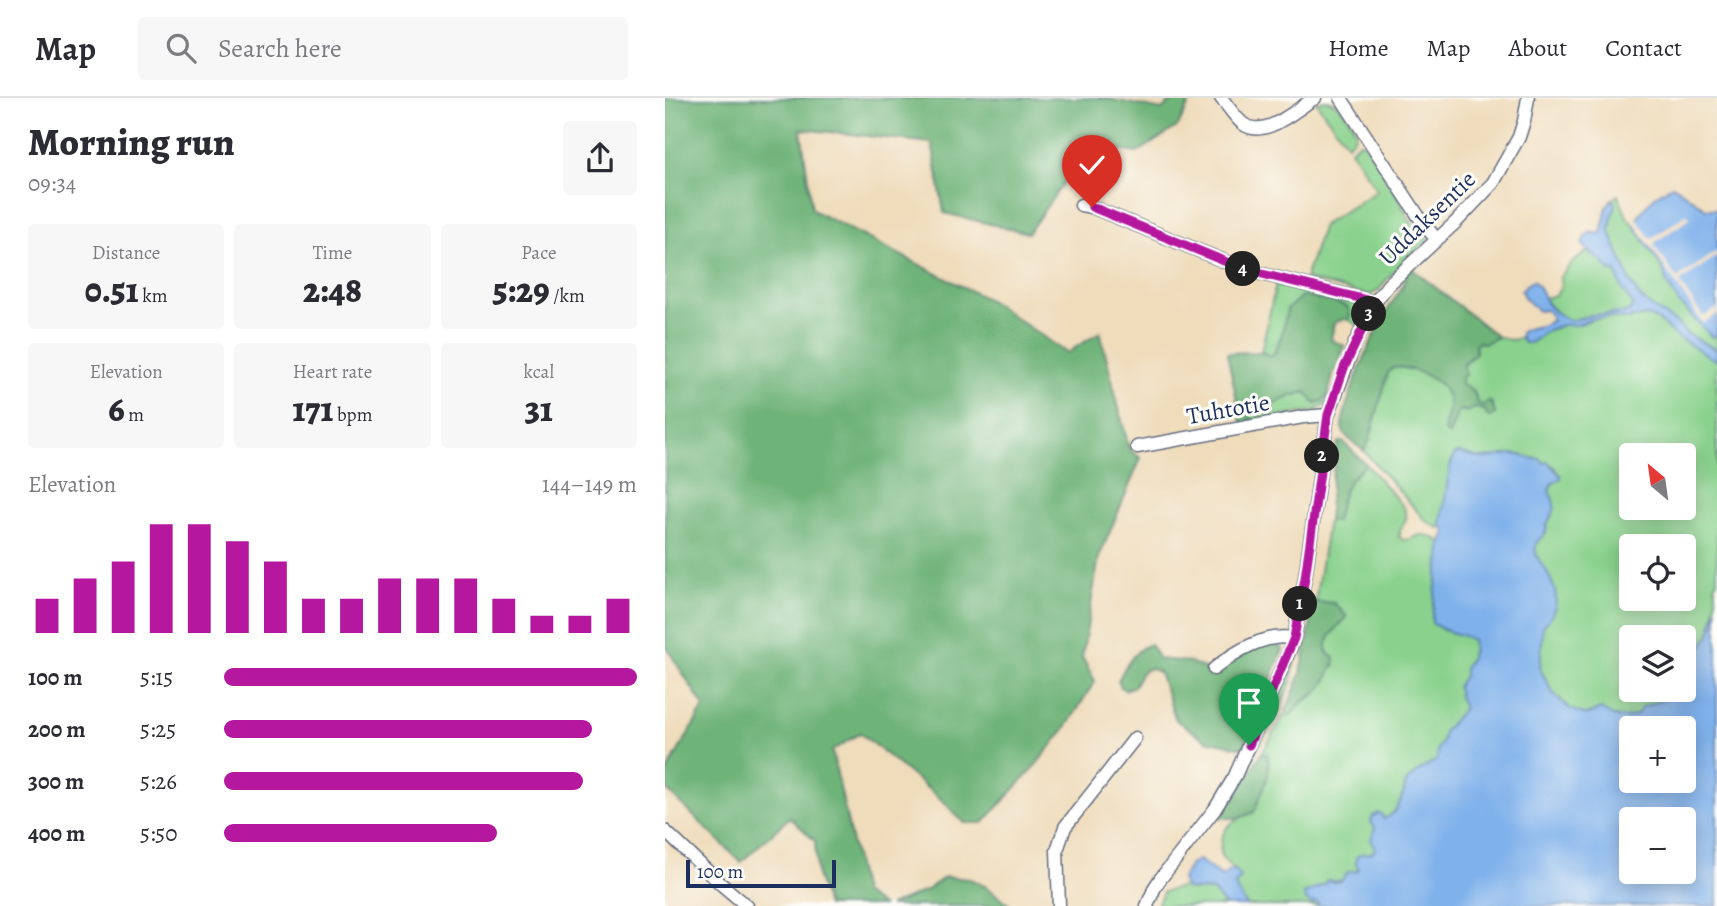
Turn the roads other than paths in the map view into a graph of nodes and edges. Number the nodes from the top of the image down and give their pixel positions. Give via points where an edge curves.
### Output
1 (1221, 98) edge
2 (1315, 98) edge
3 (1341, 98) edge
4 (1528, 98) edge
5 (1081, 205) dead end
6 (1436, 239) junction
7 (1375, 302) junction
8 (1328, 415) junction
9 (1137, 447) dead end
10 (1294, 638) junction
11 (1214, 669) dead end
12 (1135, 738) dead end
13 (665, 831) edge
14 (747, 906) edge
15 (1059, 906) edge
16 (1147, 906) edge

1 - 2 street via 1243,124 1260,129
3 - 6 street
4 - 6 street, Uddaksentie via 1519,137 1493,183
5 - 7 street via 1246,270
6 - 7 street, Uddaksentie
7 - 8 street, Uddaksentie
8 - 9 street, Tuhtotie
8 - 10 street, Uddaksentie
10 - 11 street via 1277,637 1252,645
10 - 16 street, Uddaksentie via 1235,776 1154,887
12 - 15 street via 1065,827 1057,850
13 - 14 street

